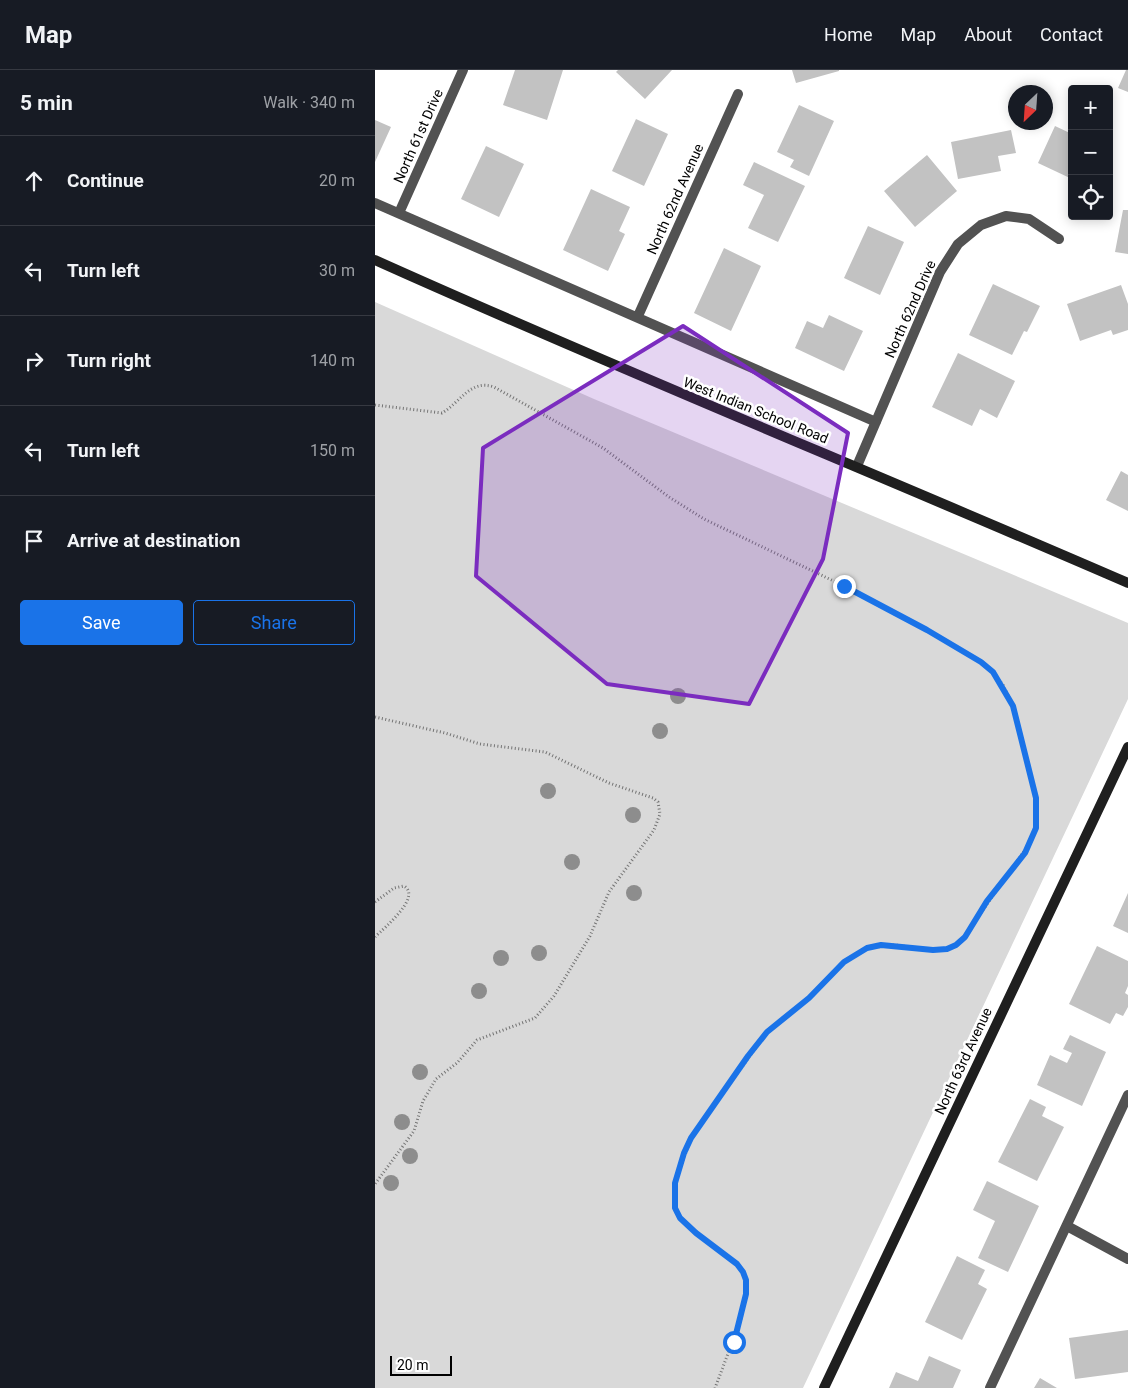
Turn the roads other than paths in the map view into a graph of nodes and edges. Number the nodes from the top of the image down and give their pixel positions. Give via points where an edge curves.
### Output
1 (463, 70) edge
2 (738, 94) dead end
3 (375, 203) edge
4 (399, 214) junction
5 (1059, 240) dead end
6 (375, 260) edge
7 (638, 316) junction
8 (875, 422) junction
9 (857, 466) junction
10 (1128, 583) edge
11 (1128, 747) edge
12 (1128, 1095) edge
13 (1067, 1226) junction
14 (1128, 1259) edge
15 (824, 1388) edge
16 (990, 1388) edge

1 - 4 street, North 61st Drive
2 - 7 street, North 62nd Avenue
3 - 4 street
4 - 7 street
5 - 8 street, North 62nd Drive via 1029,219 1006,216 981,225 957,244 940,272
6 - 9 main road, West Indian School Road via 577,350
7 - 8 street
8 - 9 street, North 62nd Drive
9 - 10 main road, West Indian School Road
11 - 15 main road, North 63rd Avenue
12 - 13 street
13 - 14 street
13 - 16 street

